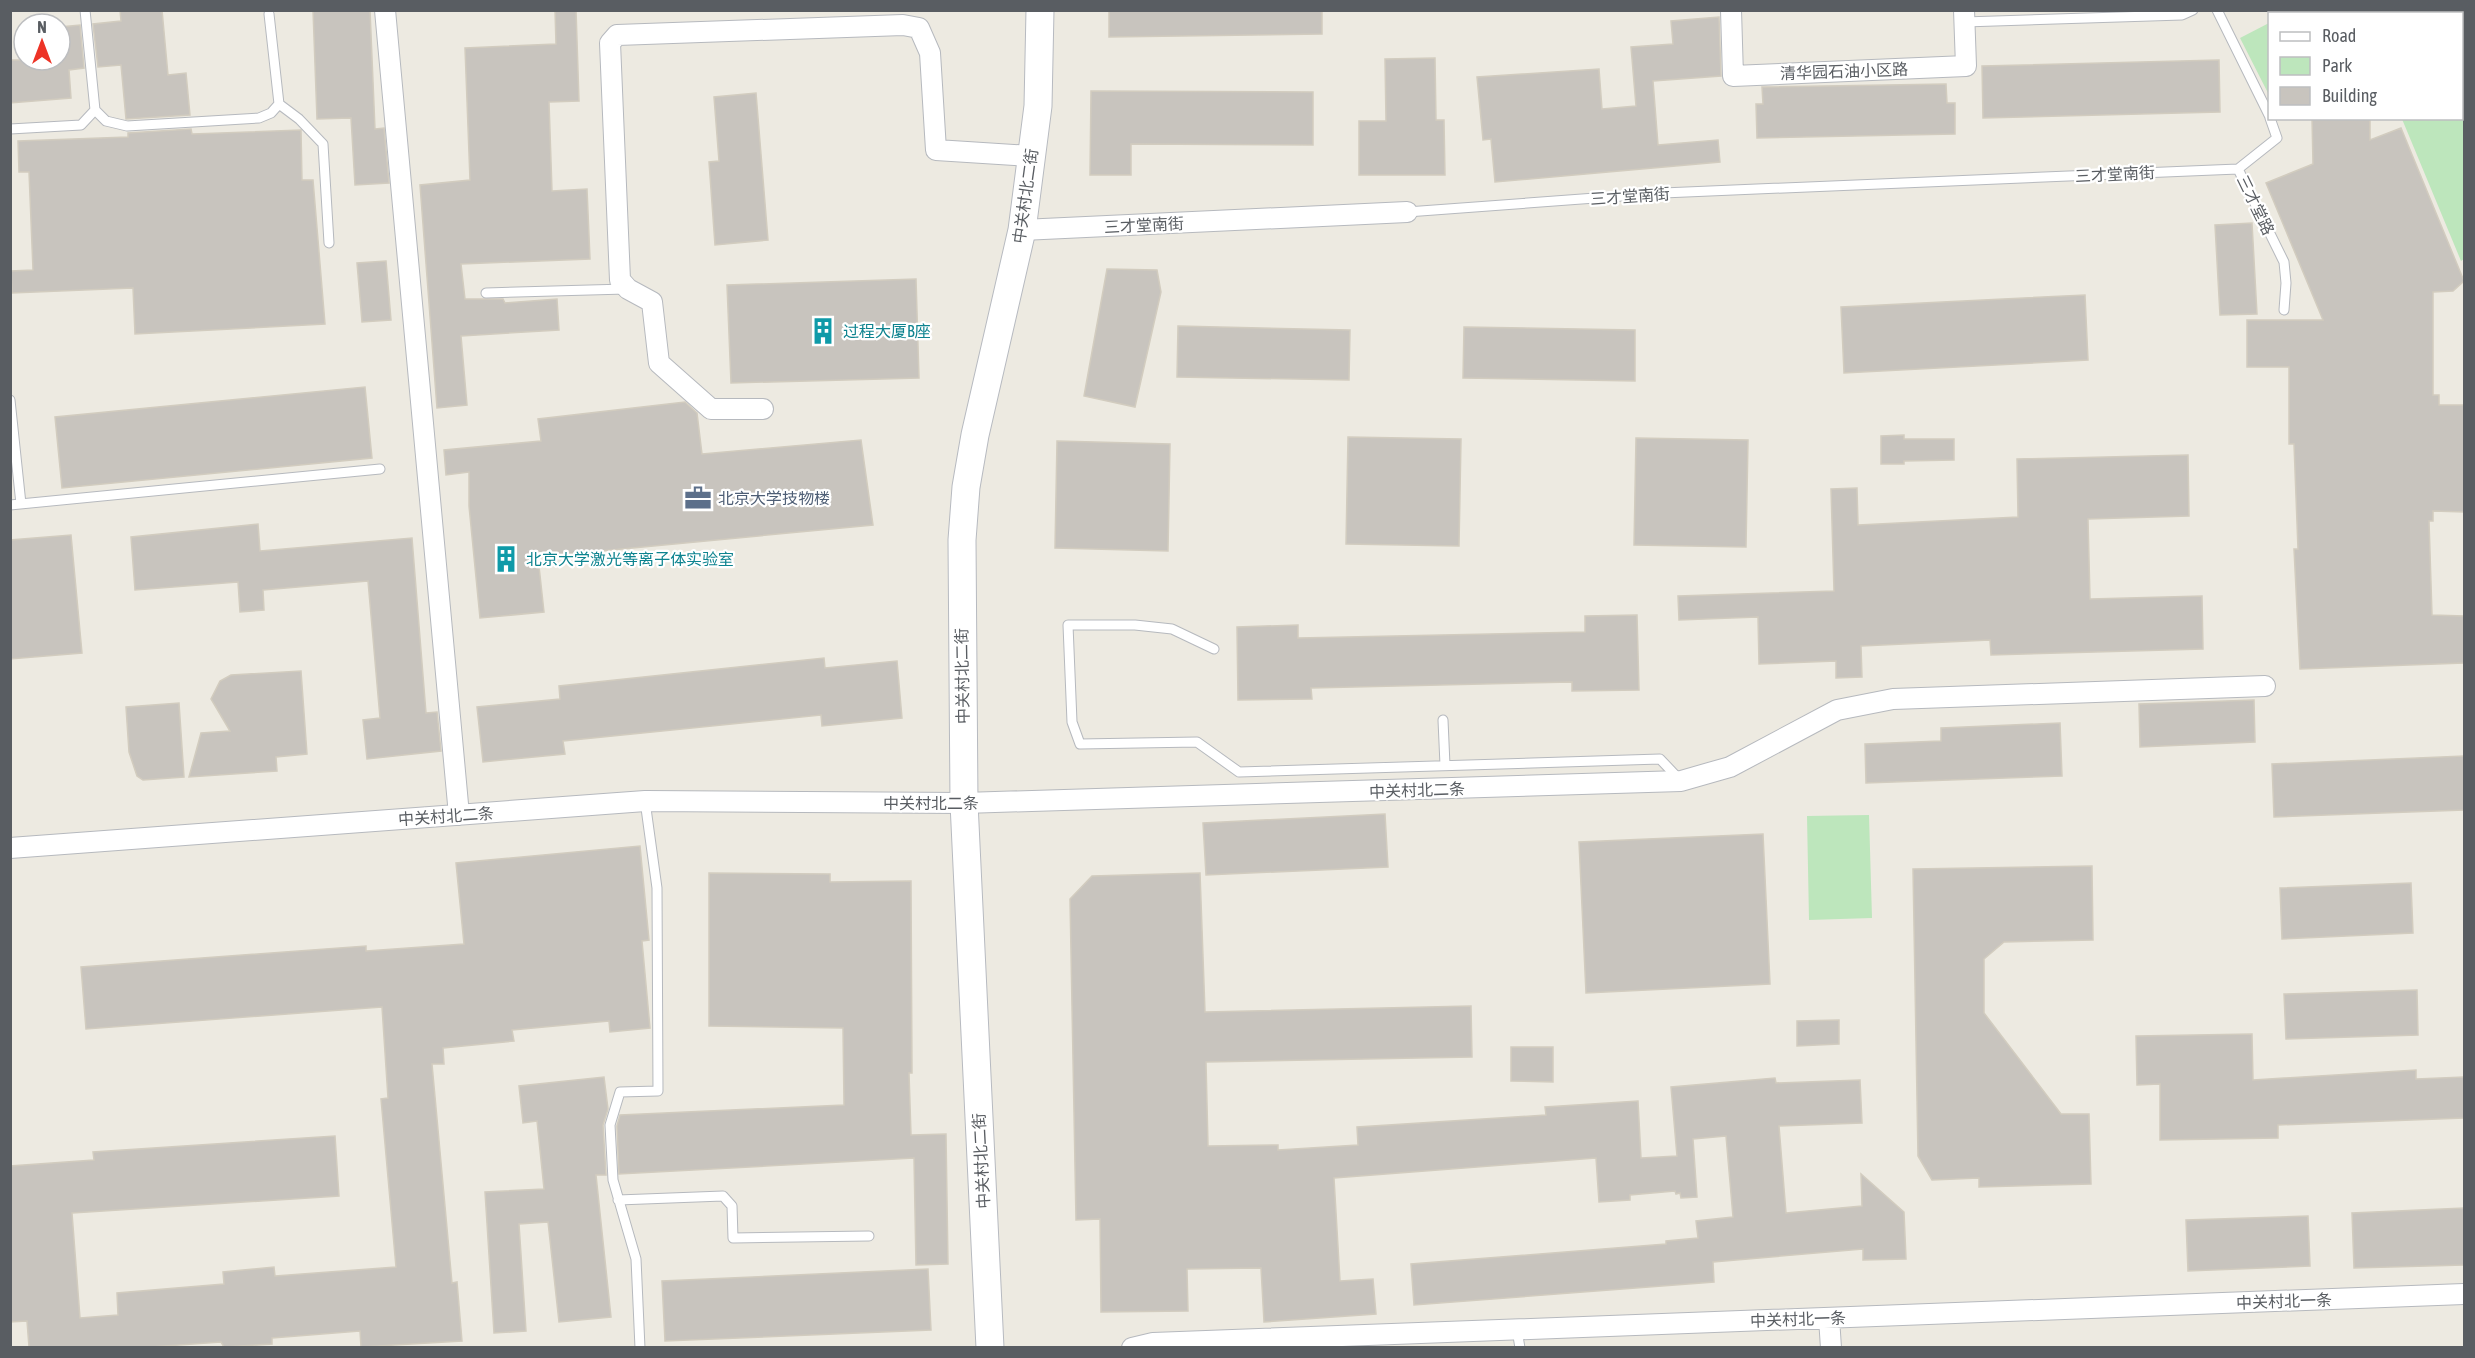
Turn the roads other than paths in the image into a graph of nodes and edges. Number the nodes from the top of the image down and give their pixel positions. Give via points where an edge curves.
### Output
1 (85, 10) edge
2 (385, 10) edge
3 (1040, 10) edge
4 (1731, 10) edge
5 (2193, 10) edge
6 (2217, 10) edge
7 (269, 14) dead end
8 (1964, 16) edge
9 (279, 104) junction
10 (95, 110) junction
11 (2268, 114) edge
12 (2271, 120) edge
13 (10, 129) edge
14 (1031, 156) junction
15 (2238, 169) junction
16 (1407, 212) joint
17 (1022, 230) junction
18 (329, 243) dead end
19 (628, 289) junction
20 (486, 293) dead end
21 (2284, 310) dead end
22 (10, 400) edge
23 (763, 409) dead end
24 (380, 469) dead end
25 (21, 504) junction
26 (10, 505) edge
27 (1214, 649) dead end
28 (2265, 686) dead end
29 (1443, 720) dead end
30 (1445, 765) junction
31 (1681, 781) junction
32 (645, 801) junction
33 (964, 803) junction
34 (459, 815) junction
35 (10, 848) edge
36 (618, 1200) junction
37 (869, 1236) dead end
38 (2464, 1294) edge
39 (1829, 1318) junction
40 (1518, 1339) edge
41 (639, 1347) edge
42 (990, 1347) edge
43 (1132, 1347) edge
44 (1831, 1347) edge

1 - 10 lane
2 - 34 street
3 - 14 street, 中关村北二街 via 1038,106
4 - 8 street, 清华园石油小区路 via 1733,76 1966,66
5 - 8 lane via 2182,15
6 - 11 lane, 三才堂路
7 - 9 lane
9 - 10 lane via 259,118 127,126 106,120
9 - 18 lane via 324,144
10 - 13 lane via 81,125
12 - 15 lane, 三才堂路 via 2277,138
14 - 17 street, 中关村北二街
14 - 19 street via 936,150 930,53 919,28 903,25 617,35 610,43 610,54 620,280
15 - 16 lane, 三才堂南街 via 1663,193
15 - 21 lane, 三才堂路 via 2284,262
16 - 17 street, 三才堂南街
17 - 33 street, 中关村北二街 via 966,487 960,598
19 - 20 lane
19 - 23 street via 652,302 659,363 711,409
22 - 25 lane
24 - 25 lane
25 - 26 lane
27 - 30 lane via 1172,629 1068,625 1072,722 1080,744 1197,742 1239,772
28 - 31 street, 中关村北二条 via 1893,699 1837,710 1730,767
29 - 30 lane
30 - 31 lane via 1660,759
31 - 33 street, 中关村北二条
32 - 33 street, 中关村北二条
32 - 34 street, 中关村北二条
32 - 36 lane via 657,888 658,1091 620,1092 610,1125
33 - 42 street, 中关村北二街
34 - 35 street, 中关村北二条
36 - 37 lane via 723,1196 732,1206 733,1238
36 - 41 lane via 636,1259
38 - 39 street, 中关村北一条
39 - 40 street, 中关村北一条
39 - 44 street
40 - 43 street, 中关村北一条 via 1153,1343

